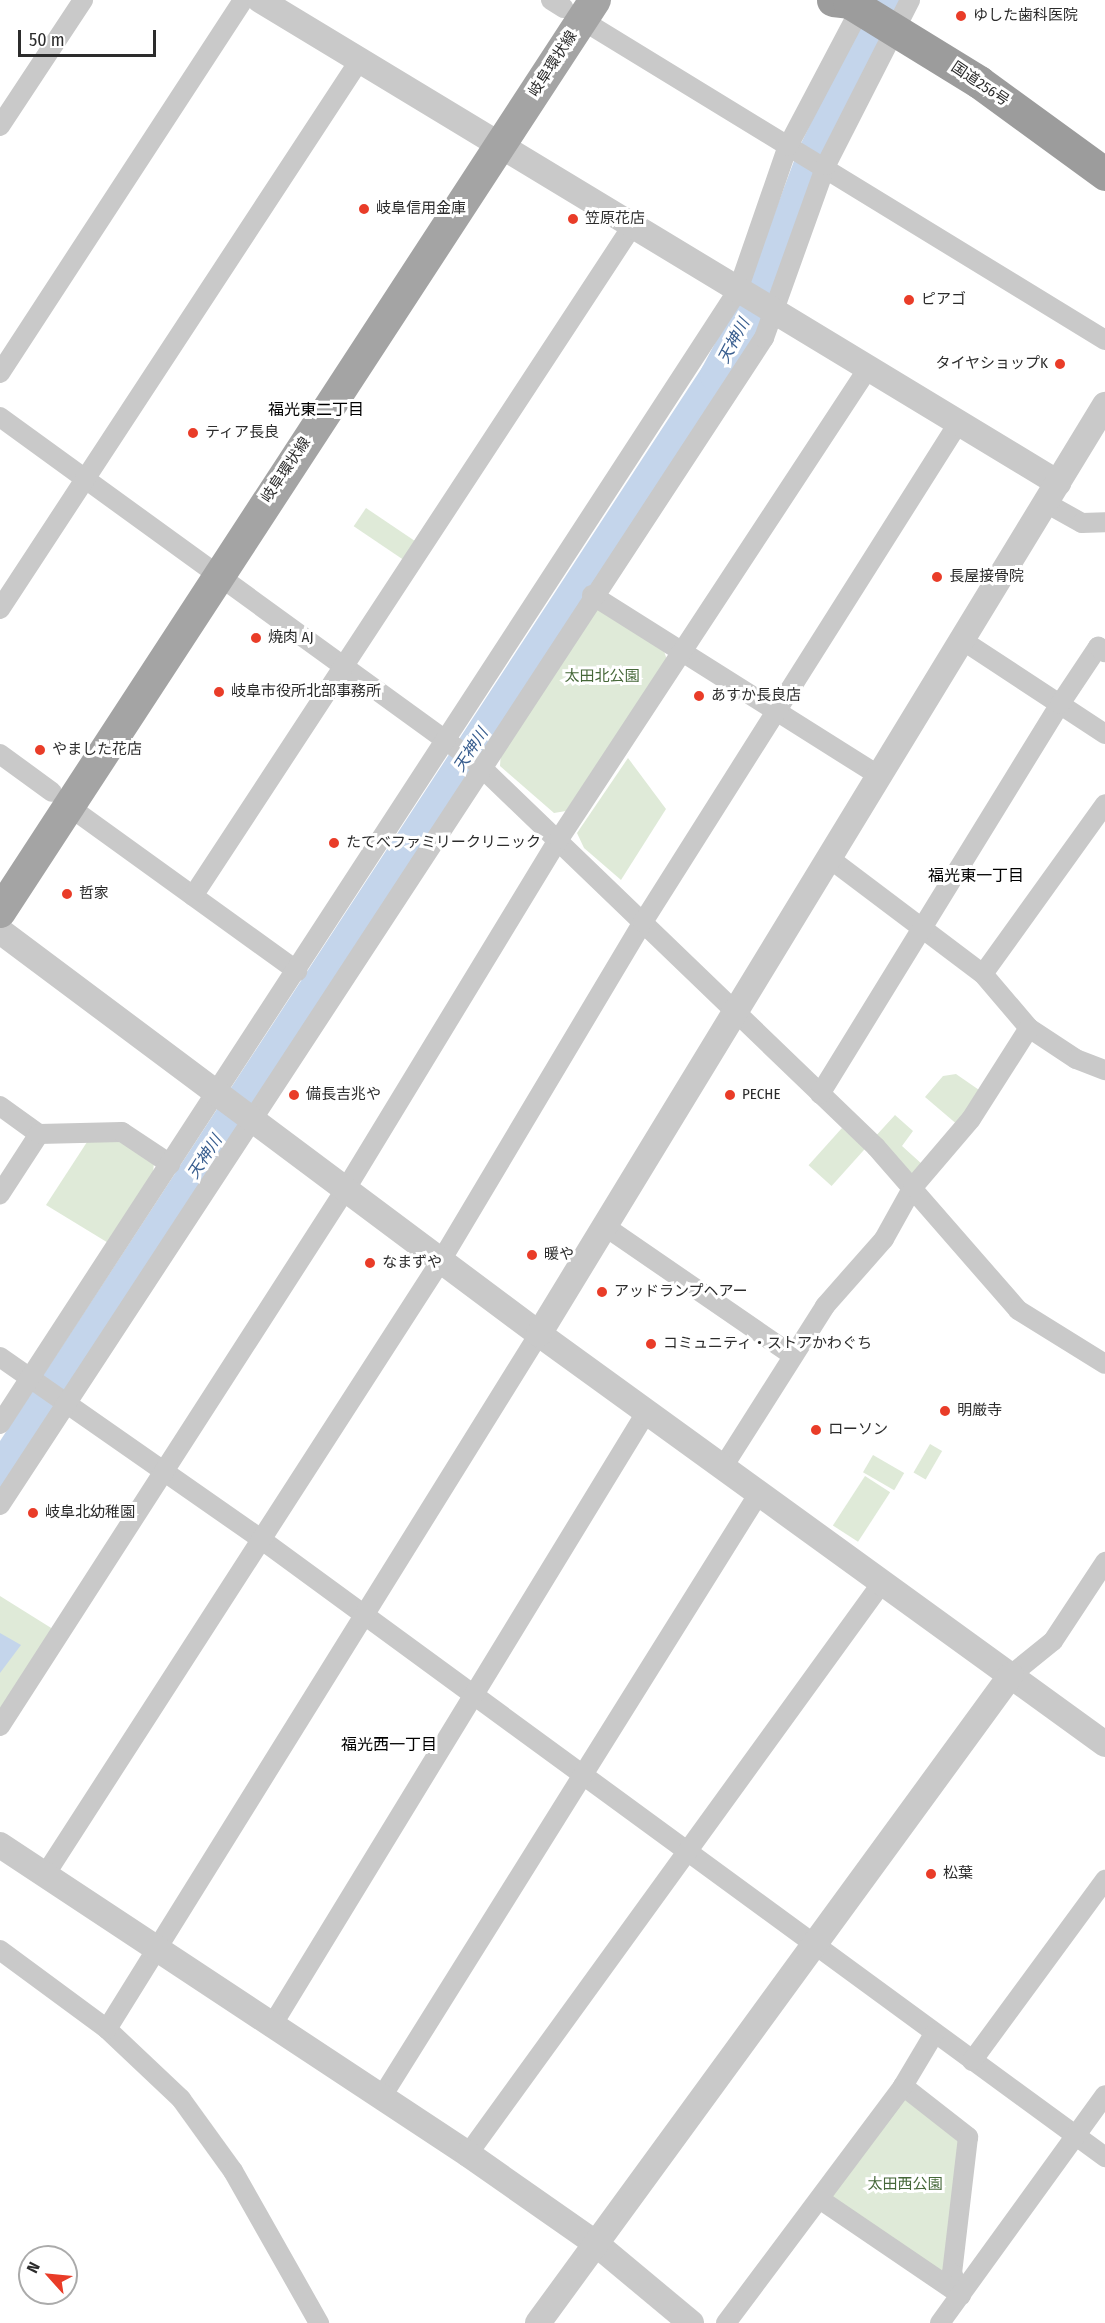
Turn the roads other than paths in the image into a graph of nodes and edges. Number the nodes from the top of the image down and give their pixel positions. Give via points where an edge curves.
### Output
1 (83, 0) edge
2 (243, 0) edge
3 (260, 0) edge
4 (910, 0) edge
5 (572, 6) edge
6 (863, 10) edge
7 (359, 61) junction
8 (0, 126) edge
9 (490, 143) junction
10 (789, 146) junction
11 (826, 165) junction
12 (1105, 174) edge
13 (631, 228) junction
14 (741, 292) junction
15 (773, 309) junction
16 (1105, 340) edge
17 (867, 370) junction
18 (0, 374) edge
19 (1105, 405) edge
20 (0, 417) edge
21 (959, 422) junction
22 (86, 479) junction
23 (1052, 493) junction
24 (1105, 522) edge
25 (208, 569) junction
26 (592, 595) junction
27 (0, 609) edge
28 (962, 640) junction
29 (1105, 652) edge
30 (682, 654) junction
31 (344, 667) junction
32 (1060, 704) junction
33 (775, 713) junction
34 (1105, 734) edge
35 (448, 741) junction
36 (0, 754) edge
37 (480, 765) junction
38 (879, 776) junction
39 (59, 799) junction
40 (1105, 804) edge
41 (560, 840) junction
42 (829, 858) junction
43 (0, 872) edge
44 (193, 896) junction
45 (0, 912) edge
46 (644, 922) junction
47 (921, 928) junction
48 (0, 931) edge
49 (297, 971) junction
50 (983, 974) junction
51 (733, 1013) junction
52 (1029, 1028) junction
53 (1105, 1070) edge
54 (220, 1092) junction
55 (820, 1094) junction
56 (0, 1106) edge
57 (250, 1114) junction
58 (39, 1134) junction
59 (170, 1164) junction
60 (347, 1187) junction
61 (913, 1187) junction
62 (0, 1194) edge
63 (603, 1225) junction
64 (442, 1259) junction
65 (538, 1334) junction
66 (792, 1355) junction
67 (0, 1357) edge
68 (1105, 1364) edge
69 (32, 1381) junction
70 (63, 1402) junction
71 (647, 1412) junction
72 (0, 1424) edge
73 (723, 1467) junction
74 (163, 1470) junction
75 (759, 1493) junction
76 (0, 1505) edge
77 (262, 1540) junction
78 (1105, 1562) edge
79 (880, 1584) junction
80 (363, 1617) junction
81 (1011, 1675) junction
82 (473, 1696) junction
83 (0, 1726) edge
84 (1105, 1744) edge
85 (583, 1775) junction
86 (0, 1845) edge
87 (688, 1850) junction
88 (45, 1875) junction
89 (1105, 1880) edge
90 (813, 1945) junction
91 (160, 1947) junction
92 (0, 1950) edge
93 (271, 2027) junction
94 (107, 2029) junction
95 (934, 2034) junction
96 (972, 2061) junction
97 (903, 2086) junction
98 (1105, 2095) edge
99 (381, 2098) junction
100 (1076, 2136) junction
101 (468, 2154) junction
102 (1105, 2157) edge
103 (821, 2200) junction
104 (595, 2243) junction
105 (961, 2295) junction
106 (319, 2323) edge
107 (538, 2323) edge
108 (691, 2323) edge
109 (726, 2323) edge
110 (940, 2323) edge

1 - 8 street
2 - 18 street
3 - 7 street
4 - 6 street
5 - 9 main road, 岐阜環状線
5 - 10 street
6 - 10 street
6 - 11 street
6 - 12 highway, 国道256号 via 979,82
7 - 9 street
7 - 22 street
9 - 13 street
9 - 25 main road, 岐阜環状線
10 - 11 street
10 - 14 street
11 - 15 street
11 - 16 street
13 - 14 street
13 - 31 street
14 - 15 street
14 - 35 street
15 - 17 street
15 - 26 street via 764,338
17 - 21 street
17 - 30 street
19 - 23 street
20 - 22 street
21 - 23 street
21 - 33 street
22 - 25 street
22 - 27 street
23 - 24 street via 1082,523
23 - 28 street
25 - 31 street
25 - 39 main road, 岐阜環状線
26 - 30 street
26 - 37 street
28 - 32 street
28 - 38 street
29 - 32 street via 1098,647
30 - 33 street
30 - 41 street
31 - 35 street
31 - 44 street
32 - 34 street
32 - 47 street
33 - 38 street
33 - 46 street
35 - 37 street
35 - 49 street
36 - 39 street
37 - 41 street
37 - 57 street
38 - 42 street
39 - 43 main road, 岐阜環状線
39 - 44 street
39 - 45 main road, 岐阜環状線
40 - 50 street
41 - 46 street
41 - 60 street
42 - 47 street
42 - 51 street
44 - 49 street
46 - 51 street
46 - 64 street
47 - 50 street
47 - 55 street
48 - 54 street
49 - 54 street
50 - 52 street
51 - 55 street
51 - 63 street
52 - 53 street via 1076,1059
52 - 61 street via 971,1119
54 - 57 street
54 - 59 street
55 - 61 street
56 - 58 street
57 - 60 street
57 - 70 street
58 - 59 street via 122,1132
58 - 62 street
59 - 69 street
60 - 64 street
60 - 74 street
61 - 66 street via 884,1239 825,1306
61 - 68 street via 1018,1310
63 - 65 street
63 - 66 street
64 - 65 street
64 - 77 street
65 - 71 street
65 - 80 street
66 - 73 street
67 - 69 street
69 - 70 street
69 - 72 street
70 - 74 street
70 - 76 street
71 - 73 street
71 - 82 street
73 - 75 street
74 - 77 street
74 - 83 street
75 - 79 street
75 - 85 street
77 - 80 street
77 - 88 street
78 - 81 street via 1053,1641
79 - 81 street
79 - 87 street
80 - 82 street
80 - 91 street
81 - 84 street
81 - 90 street
82 - 85 street
82 - 93 street
85 - 87 street
85 - 99 street
86 - 88 street
87 - 90 street
87 - 101 street
88 - 91 street
89 - 96 street
90 - 95 street
90 - 104 street
91 - 93 street
91 - 94 street
92 - 94 street
93 - 99 street
94 - 106 street via 181,2099 233,2170
95 - 96 street
95 - 97 street
96 - 100 street
97 - 103 street
97 - 105 street via 968,2137 952,2273
98 - 100 street
99 - 101 street
100 - 102 street
100 - 105 street
101 - 104 street
103 - 105 street
103 - 109 street
104 - 107 street
104 - 108 street
105 - 110 street

